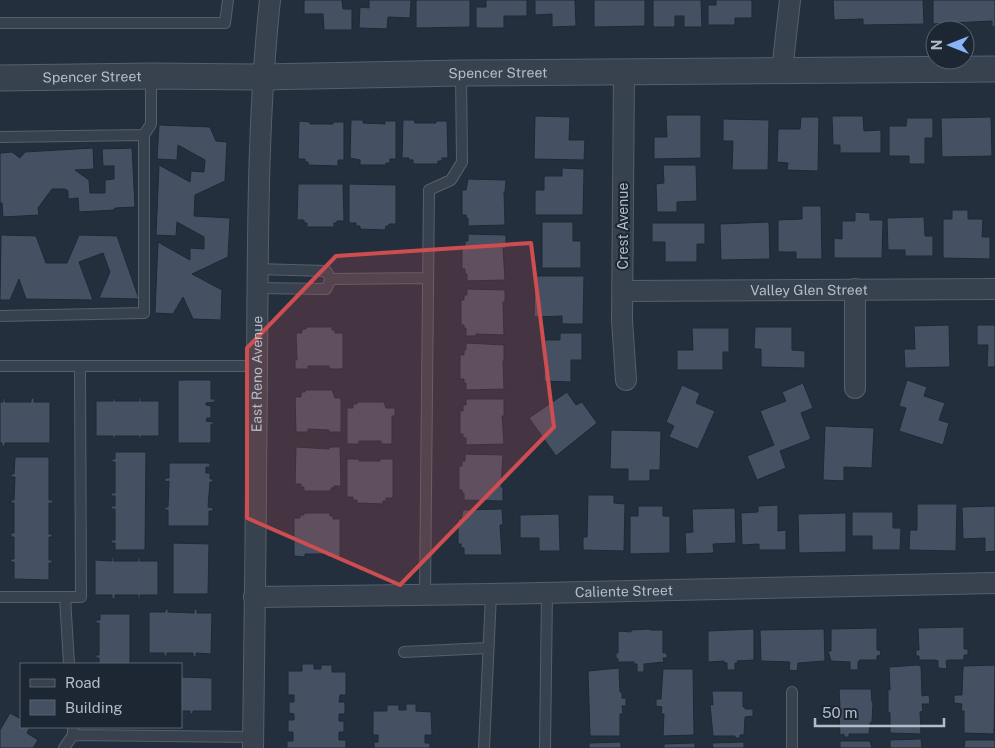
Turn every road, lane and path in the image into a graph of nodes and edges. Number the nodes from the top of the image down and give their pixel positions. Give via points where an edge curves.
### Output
1 (228, 0) edge
2 (270, 0) edge
3 (790, 0) edge
4 (0, 23) edge
5 (995, 69) edge
6 (782, 71) junction
7 (624, 72) junction
8 (461, 73) junction
9 (151, 76) junction
10 (263, 77) junction
11 (0, 78) edge
12 (144, 135) junction
13 (0, 137) edge
14 (428, 278) junction
15 (257, 279) junction
16 (331, 279) junction
17 (995, 288) edge
18 (855, 289) junction
19 (623, 290) junction
20 (0, 316) edge
21 (0, 366) edge
22 (80, 366) junction
23 (257, 366) junction
24 (626, 380) dead end
25 (855, 388) dead end
26 (995, 583) edge
27 (547, 593) junction
28 (425, 594) junction
29 (490, 594) junction
30 (0, 597) edge
31 (65, 597) junction
32 (254, 597) junction
33 (487, 648) junction
34 (404, 652) dead end
35 (69, 663) edge
36 (792, 692) dead end
37 (73, 731) edge
38 (253, 742) edge
39 (64, 748) edge
40 (484, 748) edge
41 (545, 748) edge
42 (792, 748) edge

1 - 4 lane via 225,22
2 - 10 street, East Reno Avenue
3 - 6 street
5 - 6 street, Spencer Street
6 - 7 street, Spencer Street
7 - 8 street, Spencer Street
7 - 19 street, Crest Avenue
8 - 10 street, Spencer Street
8 - 14 lane via 462,162 451,180 429,190
9 - 10 street, Spencer Street
9 - 11 street, Spencer Street
9 - 12 lane via 151,124
10 - 15 street, East Reno Avenue
12 - 13 lane
12 - 20 lane via 144,313
14 - 16 lane
14 - 28 lane
15 - 16 lane via 326,270
15 - 16 lane via 326,289
15 - 23 street, East Reno Avenue
17 - 18 street, Valley Glen Street
18 - 19 street, Valley Glen Street
18 - 25 street
19 - 24 street, Crest Avenue
21 - 22 lane
22 - 23 lane
22 - 31 lane via 81,598
23 - 32 street, East Reno Avenue
26 - 27 street, Caliente Street
27 - 29 street, Caliente Street
27 - 41 lane
28 - 29 street, Caliente Street
28 - 32 street, Caliente Street
29 - 33 lane
30 - 31 lane
31 - 35 lane
32 - 38 street, East Reno Avenue
33 - 34 lane
33 - 40 lane
36 - 42 lane
37 - 38 lane
37 - 39 lane

